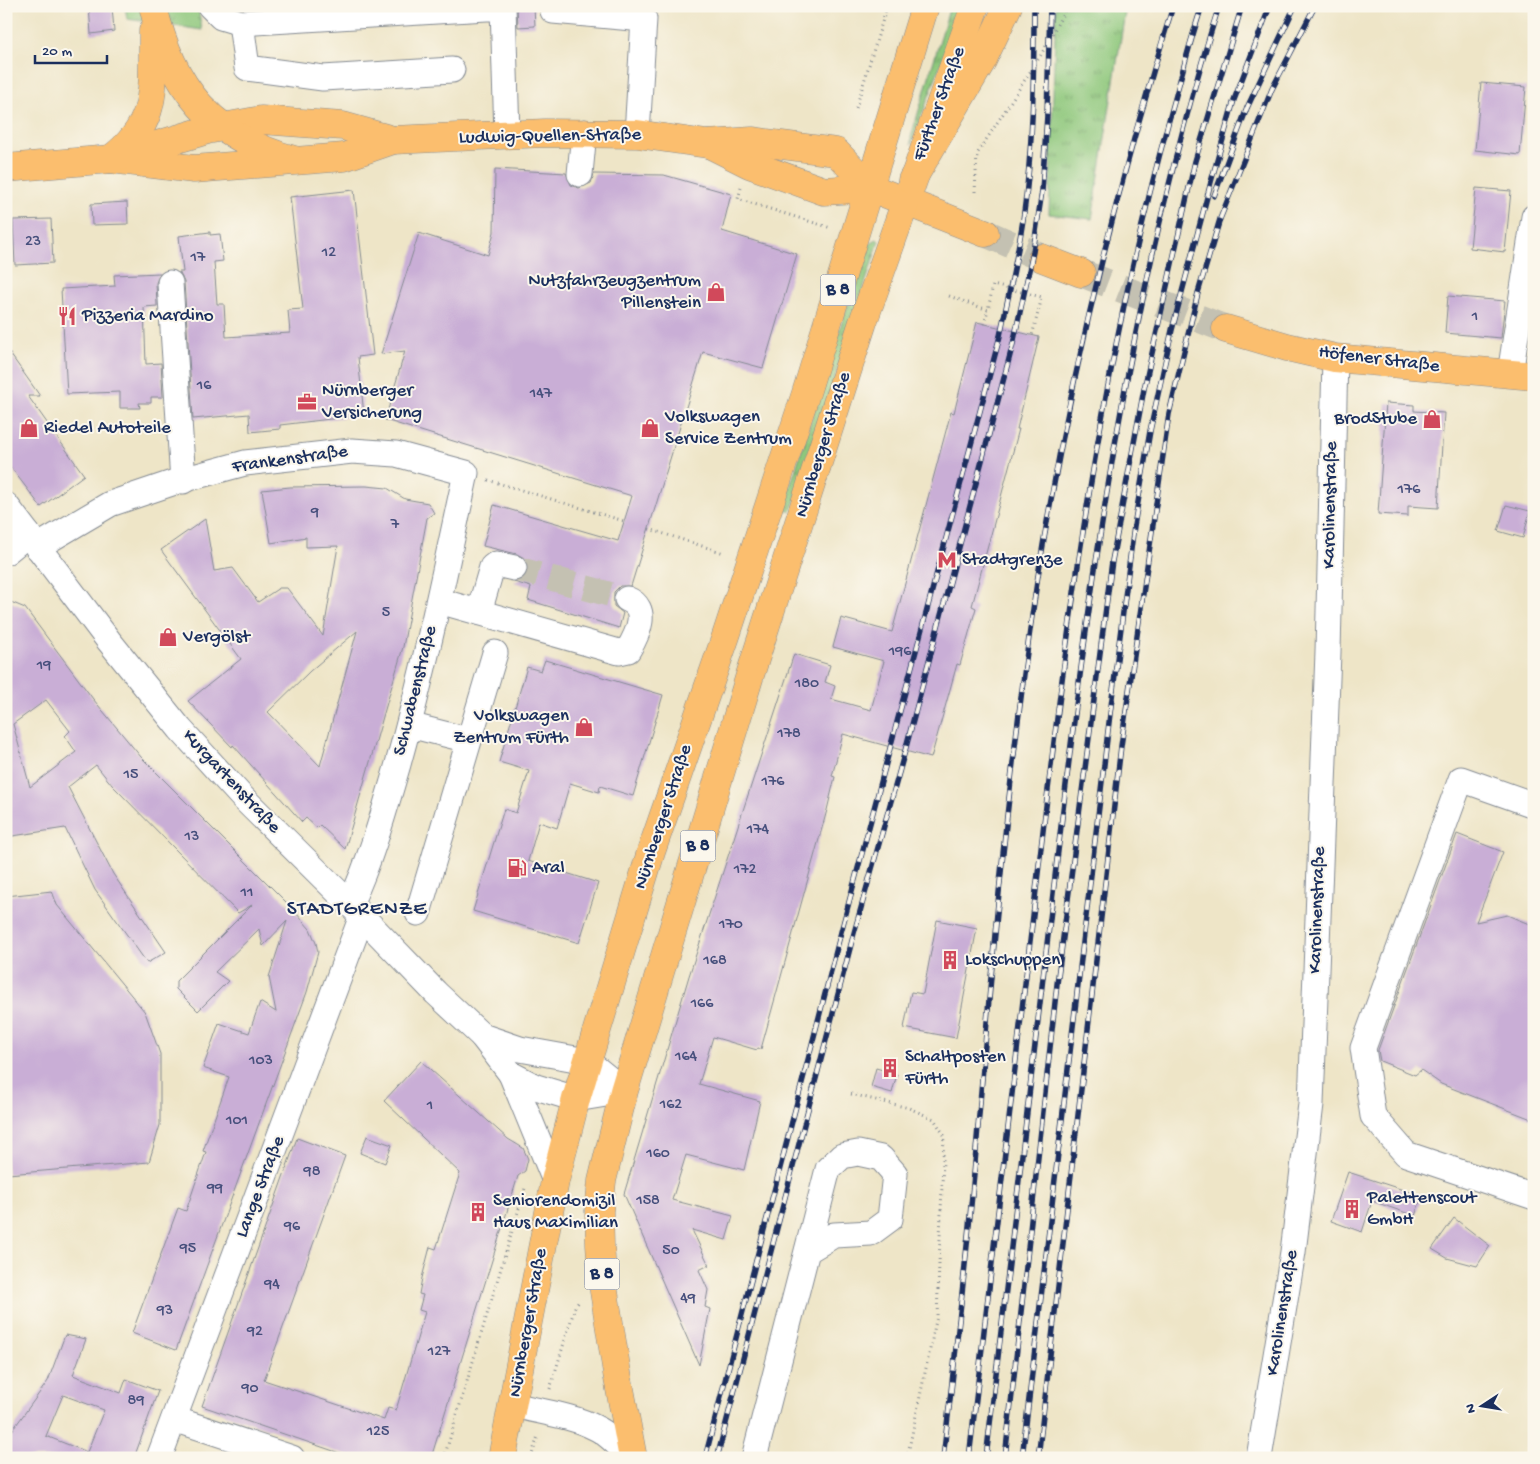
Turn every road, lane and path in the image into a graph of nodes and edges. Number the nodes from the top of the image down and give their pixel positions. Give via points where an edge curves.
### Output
1 (210, 6) edge
2 (553, 6) edge
3 (887, 6) edge
4 (925, 6) edge
5 (975, 6) edge
6 (1008, 6) edge
7 (1067, 6) edge
8 (503, 7) edge
9 (154, 8) edge
10 (241, 23) junction
11 (452, 70) dead end
12 (856, 108) dead end
13 (220, 126) junction
14 (584, 132) junction
15 (637, 134) junction
16 (507, 135) junction
17 (393, 140) junction
18 (707, 144) junction
19 (110, 159) junction
20 (294, 160) junction
21 (6, 168) edge
22 (580, 174) dead end
23 (871, 188) junction
24 (908, 191) junction
25 (975, 192) dead end
26 (748, 202) dead end
27 (774, 211) junction
28 (772, 217) dead end
29 (1534, 217) edge
30 (831, 229) dead end
31 (985, 233) tunnel mouth
32 (1042, 258) tunnel mouth
33 (1080, 273) tunnel mouth
34 (170, 283) dead end
35 (949, 296) dead end
36 (988, 310) junction
37 (984, 324) dead end
38 (1226, 329) tunnel mouth
39 (1032, 336) dead end
40 (1334, 358) junction
41 (1522, 375) edge
42 (466, 473) junction
43 (183, 481) junction
44 (6, 506) edge
45 (624, 521) dead end
46 (649, 529) dead end
47 (33, 541) junction
48 (6, 552) edge
49 (724, 553) dead end
50 (514, 568) tunnel mouth
51 (627, 600) tunnel mouth
52 (439, 601) junction
53 (479, 612) junction
54 (495, 652) dead end
55 (409, 725) junction
56 (468, 740) junction
57 (1534, 805) edge
58 (356, 910) junction
59 (418, 913) dead end
60 (482, 1036) junction
61 (587, 1061) junction
62 (511, 1074) junction
63 (624, 1091) junction
64 (850, 1094) dead end
65 (576, 1099) junction
66 (528, 1178) dead end
67 (555, 1181) junction
68 (1534, 1197) edge
69 (807, 1251) dead end
70 (580, 1300) dead end
71 (549, 1394) dead end
72 (514, 1405) junction
73 (174, 1419) junction
74 (540, 1428) dead end
75 (159, 1458) edge
76 (292, 1458) edge
77 (444, 1458) edge
78 (502, 1458) edge
79 (531, 1458) edge
80 (632, 1458) edge
81 (754, 1458) edge
82 (907, 1458) edge
83 (1259, 1458) edge

1 - 10 street via 221,17
2 - 15 street via 553,11 644,19
3 - 12 path
4 - 23 main road, Fürther Straße / B 8
5 - 24 main road, Fürther Straße / B 8
6 - 24 main road via 982,61
7 - 25 path via 1041,55 978,154
8 - 10 street
8 - 16 street
9 - 13 main road via 168,56 178,77
9 - 19 main road via 149,110 134,140
10 - 11 street via 247,68 323,78
13 - 17 main road, Ludwig-Quellen-Straße via 286,120 343,126
13 - 19 main road, Ludwig-Quellen-Straße
13 - 20 main road via 249,144
14 - 15 main road, Ludwig-Quellen-Straße
14 - 16 main road, Ludwig-Quellen-Straße
14 - 22 street
15 - 18 main road, Ludwig-Quellen-Straße
16 - 17 main road, Ludwig-Quellen-Straße
17 - 20 main road, Ludwig-Quellen-Straße via 344,157
18 - 23 main road, Ludwig-Quellen-Straße via 749,164 824,191
18 - 23 main road, Ludwig-Quellen-Straße via 752,141 836,152
19 - 20 main road, Ludwig-Quellen-Straße via 194,168
19 - 21 main road, Ludwig-Quellen-Straße
23 - 24 main road
23 - 61 main road, Nürnberger Straße / B 8 via 769,508 651,852
24 - 31 main road
24 - 63 main road, Nürnberger Straße / B 8 via 750,675
26 - 27 path
27 - 28 path
27 - 30 path
29 - 41 street
32 - 33 main road
34 - 43 street
35 - 36 path
36 - 37 path
36 - 39 path via 993,285 1042,297
38 - 40 main road, Höfener Straße
40 - 41 main road, Höfener Straße
40 - 83 street, Karolinenstraße via 1328,652 1311,1104 1293,1252
42 - 43 street, Frankenstraße via 396,454 352,451 245,463
42 - 45 path
42 - 52 street, Schwabenstraße
43 - 47 street, Frankenstraße via 110,504
44 - 47 street, Kurgartenstraße
46 - 49 path
47 - 48 street, Frankenstraße
47 - 58 street, Kurgartenstraße via 108,641 180,729 242,797
50 - 53 street via 492,566
51 - 53 street via 636,603 641,616 633,642 628,650 619,652
52 - 53 street
52 - 55 street, Schwabenstraße
54 - 56 street
55 - 56 street
55 - 58 street, Schwabenstraße
56 - 59 street
57 - 68 street via 1461,779 1363,1048 1373,1116 1406,1154
58 - 60 street, Kurgartenstraße
58 - 73 street, Lange Straße
60 - 61 street, Kurgartenstraße via 537,1053
60 - 62 street, Kurgartenstraße
61 - 63 street, Kurgartenstraße
61 - 65 main road, Nürnberger Straße / B 8
62 - 65 street, Kurgartenstraße via 536,1087
62 - 67 street
63 - 65 street, Kurgartenstraße
63 - 80 main road, B 8 via 602,1181 599,1211 600,1245 617,1373
64 - 82 path via 909,1108 934,1119 944,1135 937,1316
65 - 67 main road, Nürnberger Straße / B 8
66 - 77 path
67 - 72 main road, Nürnberger Straße / B 8
69 - 81 street
70 - 71 path
72 - 78 main road, Nürnberger Straße / B 8
72 - 80 street via 597,1428
73 - 75 street, Lange Straße
73 - 76 street
74 - 79 path

